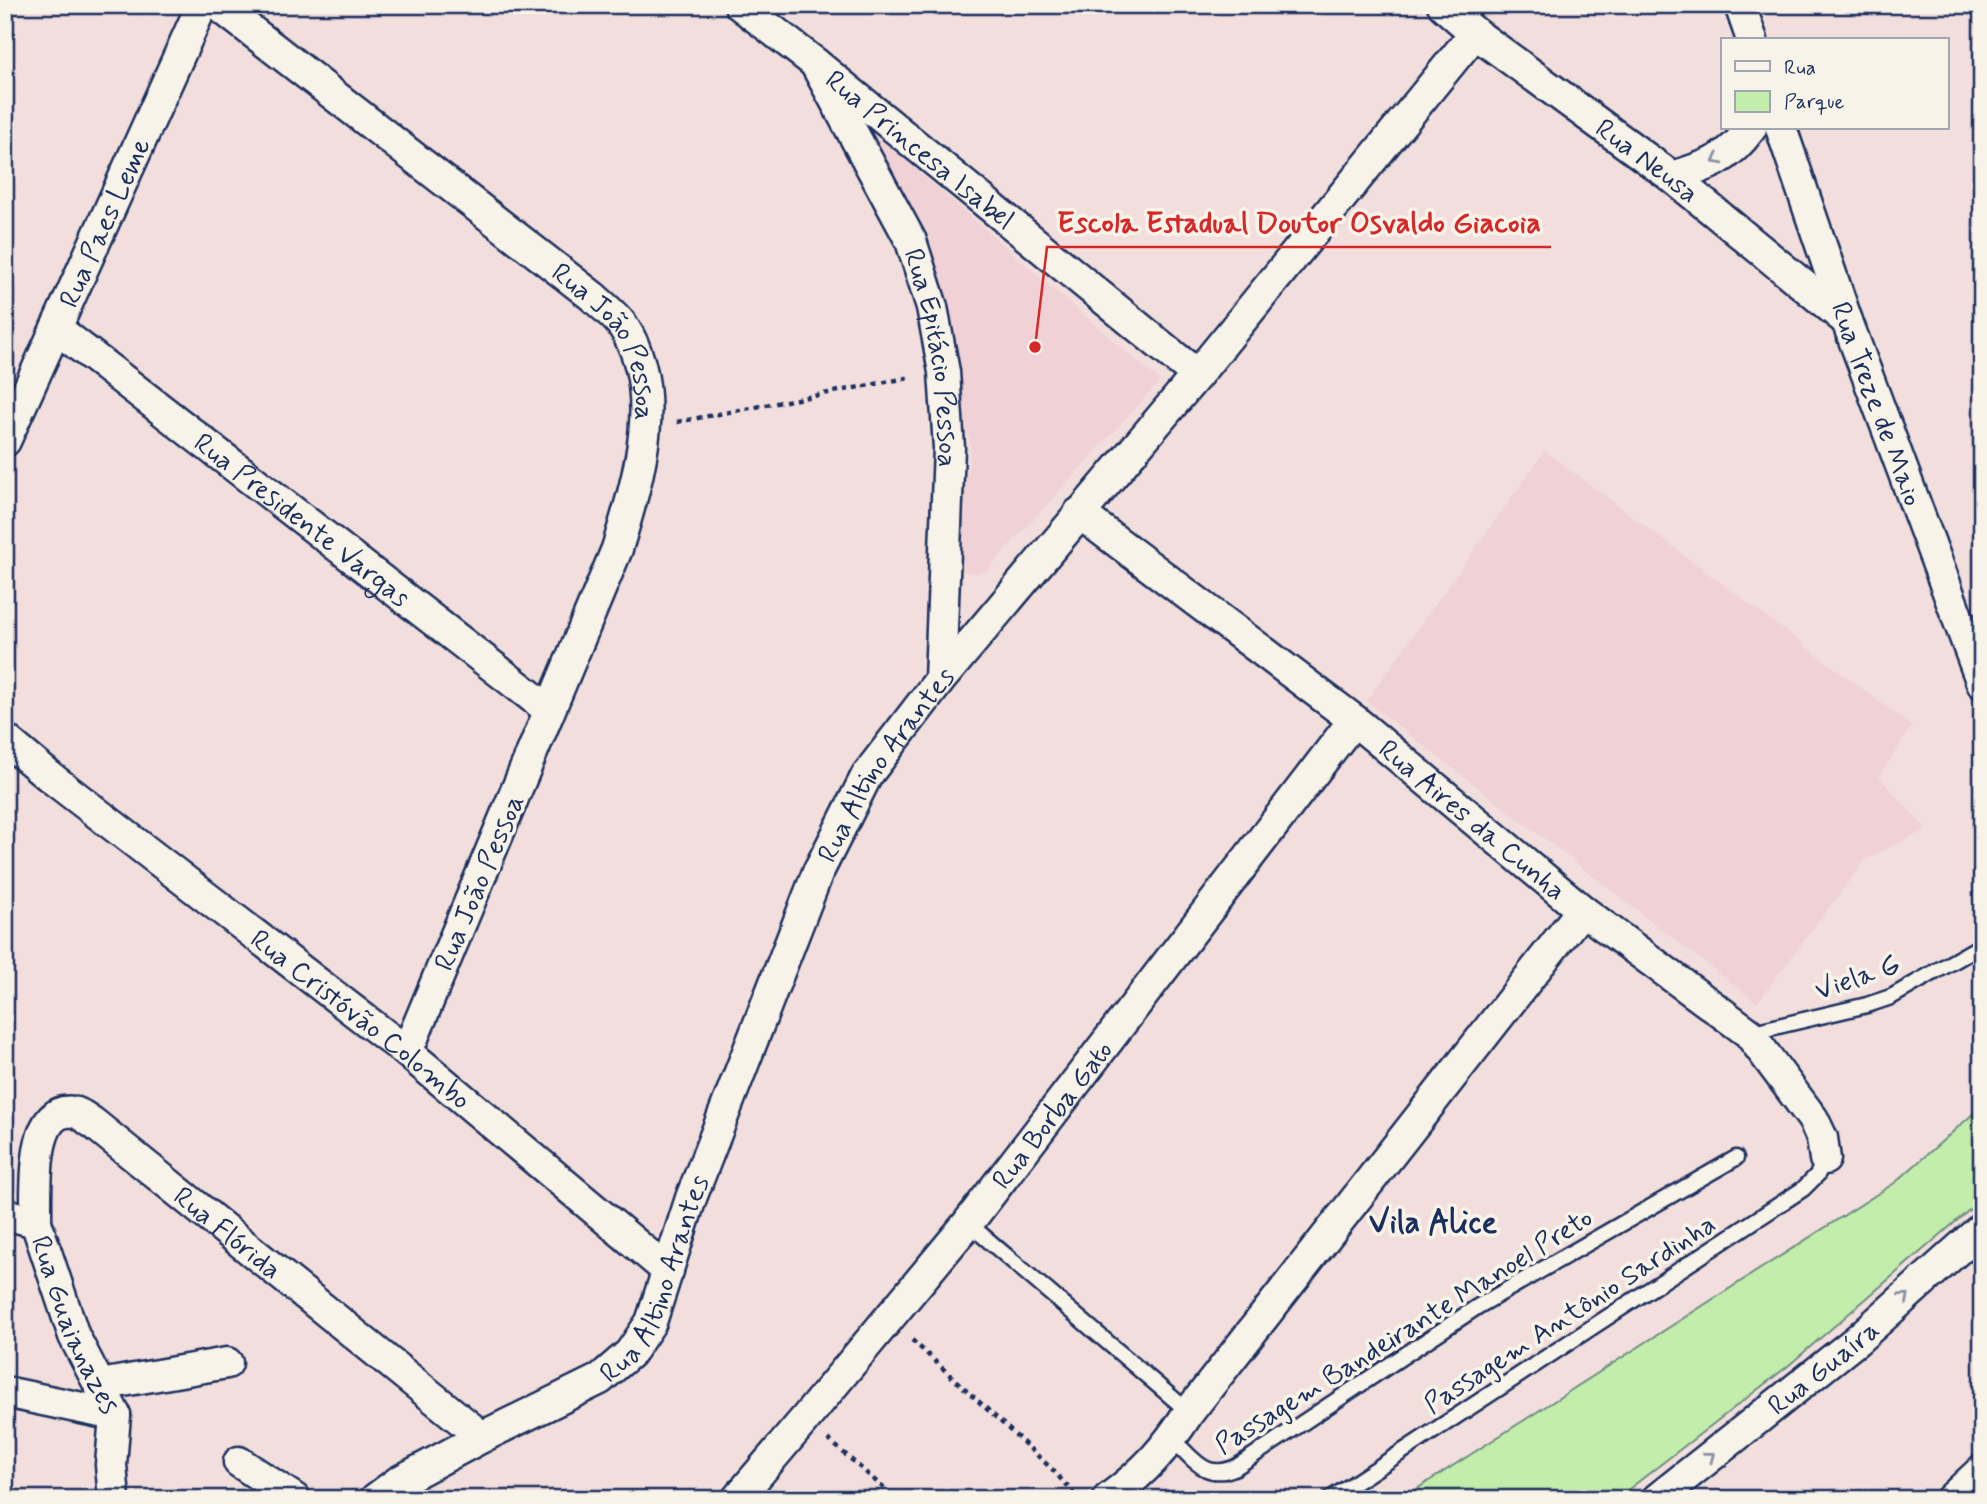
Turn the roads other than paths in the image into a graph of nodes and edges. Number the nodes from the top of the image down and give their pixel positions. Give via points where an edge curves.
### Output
1 (202, 5) edge
2 (218, 5) edge
3 (740, 5) edge
4 (1443, 5) edge
5 (1740, 5) edge
6 (1475, 33) junction
7 (1751, 38) edge
8 (815, 63) junction
9 (1749, 130) edge
10 (1782, 130) edge
11 (1672, 177) junction
12 (1847, 321) junction
13 (56, 328) junction
14 (1197, 375) junction
15 (5, 441) edge
16 (1079, 513) junction
17 (940, 680) junction
18 (1981, 680) edge
19 (549, 710) junction
20 (1354, 720) junction
21 (5, 739) edge
22 (5, 769) edge
23 (49, 775) junction
24 (1582, 910) junction
25 (1975, 949) dead end
26 (1749, 1033) junction
27 (407, 1052) junction
28 (1736, 1158) dead end
29 (1825, 1159) joint
30 (5, 1214) edge
31 (36, 1222) junction
32 (968, 1223) junction
33 (1982, 1228) edge
34 (668, 1271) junction
35 (227, 1363) dead end
36 (100, 1385) junction
37 (5, 1392) edge
38 (1189, 1412) junction
39 (115, 1415) junction
40 (482, 1437) junction
41 (1172, 1438) junction
42 (239, 1462) dead end
43 (1982, 1469) edge
44 (114, 1499) edge
45 (295, 1499) edge
46 (375, 1499) edge
47 (737, 1499) edge
48 (1108, 1499) edge
49 (1330, 1499) edge
50 (1657, 1499) edge
51 (1951, 1499) edge

1 - 13 street, Rua Paes Leme
2 - 19 street, Rua João Pessoa via 592,296 621,324 639,357 646,391 634,491 617,549
3 - 8 street, Rua Princesa Isabel
4 - 6 street, Rua Neusa
5 - 7 street
6 - 11 street, Rua Neusa
6 - 14 street, Rua Altino Arantes
8 - 14 street, Rua Princesa Isabel
8 - 17 street, Rua Epitácio Pessoa via 911,241 932,307 944,372 949,448
9 -> 11 street via 1722,159
10 - 12 street, Rua Treze de Maio
11 - 12 street, Rua Neusa
12 - 18 street, Rua Treze de Maio
13 - 15 street, Rua Paes Leme
13 - 19 street, Rua Presidente Vargas
14 - 16 street, Rua Altino Arantes
16 - 17 street, Rua Altino Arantes
16 - 20 street, Rua Aires da Cunha
17 - 34 street, Rua Altino Arantes via 867,775 818,872 691,1198
19 - 27 street, Rua João Pessoa
20 - 24 street, Rua Aires da Cunha
20 - 32 street, Rua Borba Gato
21 - 23 street, Rua Cristóvão Colombo
22 - 23 street, Rua Cristóvão Colombo
23 - 27 street, Rua Cristóvão Colombo
24 - 26 street, Rua Aires da Cunha
24 - 38 street
25 - 26 lane, Viela G via 1891,997
26 - 29 street, Rua Aires da Cunha via 1813,1119
27 - 34 street, Rua Cristóvão Colombo
28 - 41 lane, Passagem Bandeirante Manoel Preto via 1477,1307 1222,1474 1201,1466
29 - 49 lane, Passagem Antônio Sardinha via 1803,1189
30 - 31 street, Rua Guaianazes
31 - 36 street, Rua Guaianazes via 74,1336
31 - 40 street, Rua Flórida via 40,1137 50,1120 62,1112 76,1112
32 - 38 lane
32 - 47 street, Rua Borba Gato
50 -> 33 street, Rua Guaíra via 1857,1340
34 - 40 street, Rua Altino Arantes via 651,1322 630,1353 600,1379
35 - 36 street
36 - 39 street, Rua Guaianazes
37 - 39 street
38 - 41 street
39 - 44 street, Rua Guaianazes
40 - 46 street, Rua Altino Arantes
41 - 48 street via 1143,1472
42 - 45 street
43 - 51 street

